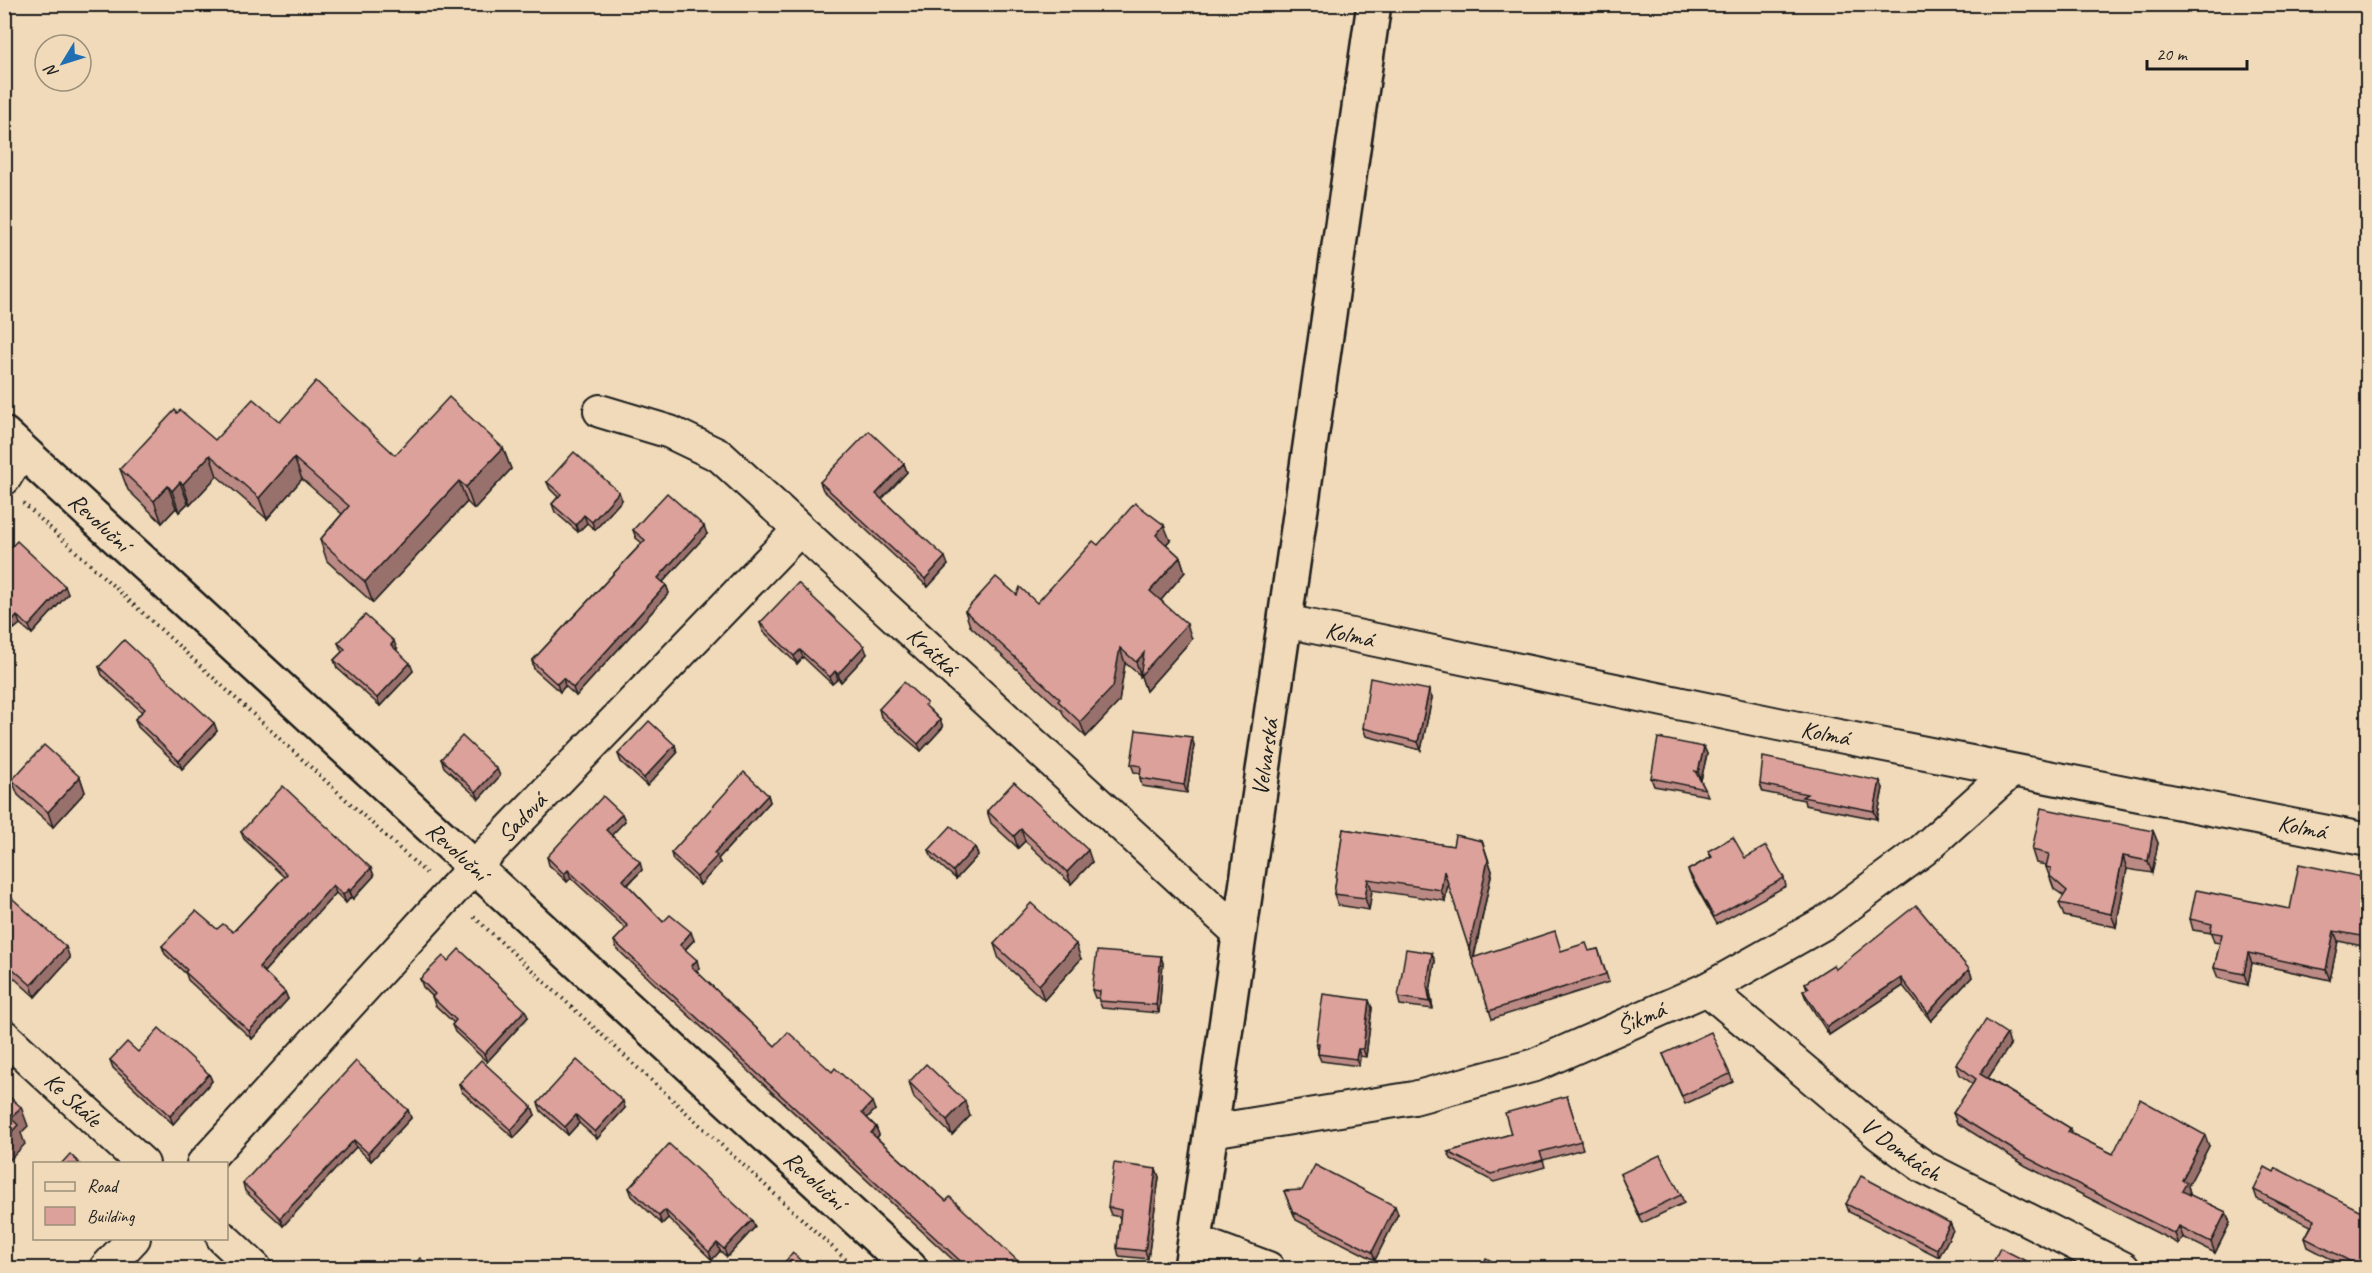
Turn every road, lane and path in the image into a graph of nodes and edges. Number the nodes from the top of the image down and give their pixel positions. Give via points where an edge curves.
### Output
1 (1374, 4) edge
2 (600, 411) dead end
3 (13, 442) edge
4 (4, 479) edge
5 (799, 530) junction
6 (1285, 621) junction
7 (2012, 771) junction
8 (2367, 840) edge
9 (475, 866) junction
10 (1239, 933) junction
11 (1707, 989) junction
12 (4, 1036) edge
13 (1211, 1131) junction
14 (141, 1162) edge
15 (205, 1162) edge
16 (133, 1240) edge
17 (224, 1240) edge
18 (1193, 1255) edge
19 (106, 1269) edge
20 (255, 1269) edge
21 (910, 1269) edge
22 (1268, 1269) edge
23 (2123, 1269) edge

1 - 6 main road, Velvarská
2 - 5 street, Krátká via 670,432 720,456
3 - 4 street
3 - 9 main road, Revoluční
5 - 9 street, Sadová
5 - 10 street, Krátká
6 - 7 street, Kolmá
6 - 10 main road, Velvarská
7 - 8 street, Kolmá
7 - 11 street, Šikmá via 1923,850 1824,923
9 - 15 street, Sadová
9 - 21 main road, Revoluční
10 - 13 main road, Velvarská
11 - 13 street, Šikmá via 1535,1065 1414,1098
11 - 23 street, V Domkách via 1879,1134 1924,1167
12 - 14 street, Ke Skále
13 - 18 main road, Velvarská
16 - 19 street
17 - 20 street
18 - 22 street

